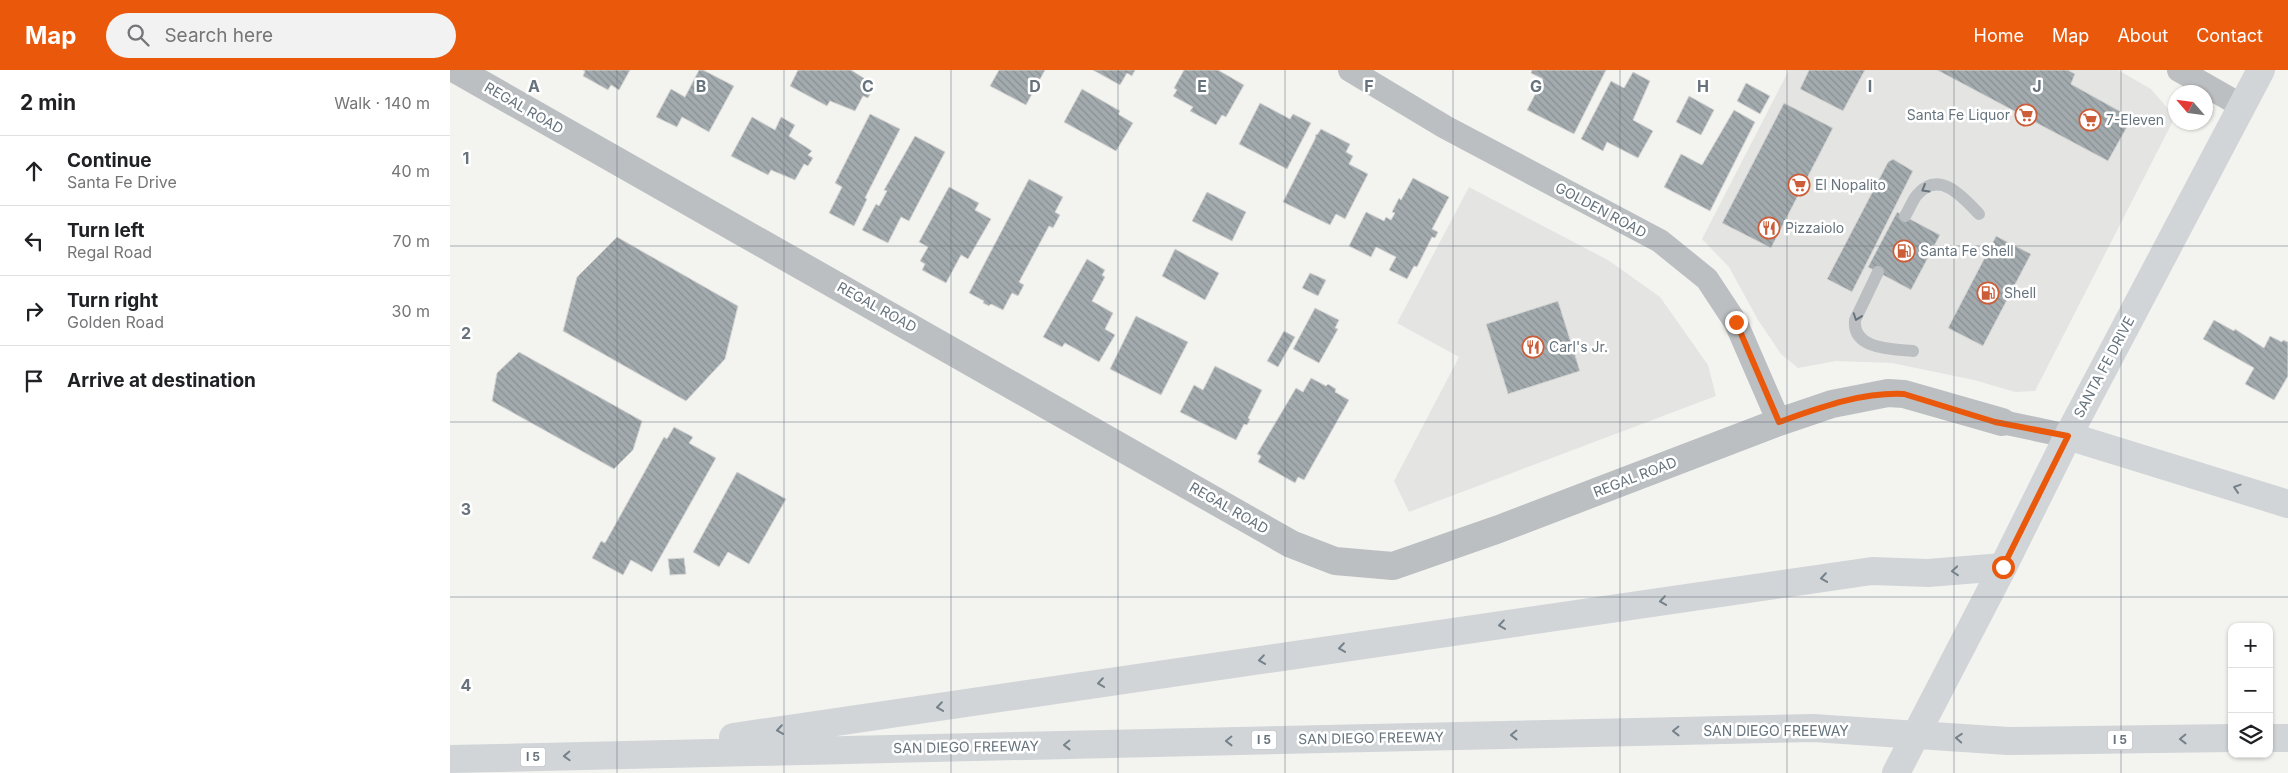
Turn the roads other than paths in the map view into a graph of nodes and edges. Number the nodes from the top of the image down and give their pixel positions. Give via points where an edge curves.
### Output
1 (457, 70) edge
2 (1350, 70) edge
3 (2179, 70) edge
4 (2261, 70) edge
5 (2242, 106) junction
6 (1979, 214) dead end
7 (1905, 216) dead end
8 (1878, 272) dead end
9 (1914, 351) dead end
10 (1779, 422) junction
11 (2002, 422) joint
12 (2068, 436) junction
13 (2288, 504) edge
14 (2003, 567) junction
15 (2228, 738) edge
16 (2273, 738) edge
17 (2288, 738) edge
18 (716, 752) junction
19 (616, 754) junction
20 (450, 759) edge
21 (696, 773) edge
22 (1896, 773) edge

1 - 10 street, REGAL ROAD via 1291,544 1336,561 1393,566
2 - 10 street, GOLDEN ROAD via 1445,127 1660,241 1707,279 1736,322
3 - 5 street
4 - 5 main road, SANTA FE DRIVE
5 - 12 main road, SANTA FE DRIVE
6 -> 7 lane via 1946,185 1932,185 1917,194
8 -> 9 lane via 1854,328 1870,345
10 - 11 street, REGAL ROAD via 1832,404 1888,394 1904,394
11 - 12 street, REGAL ROAD
13 -> 12 main road
12 - 14 main road, SANTA FE DRIVE
14 -> 19 main road via 1928,573 1872,571
14 - 22 main road, SANTA FE DRIVE
15 -> 18 main road, SAN DIEGO FREEWAY / I 5 via 2008,741 1813,728
16 - 17 main road
18 - 19 main road, SAN DIEGO FREEWAY / I 5
18 - 21 main road
19 -> 20 main road, SAN DIEGO FREEWAY / I 5

